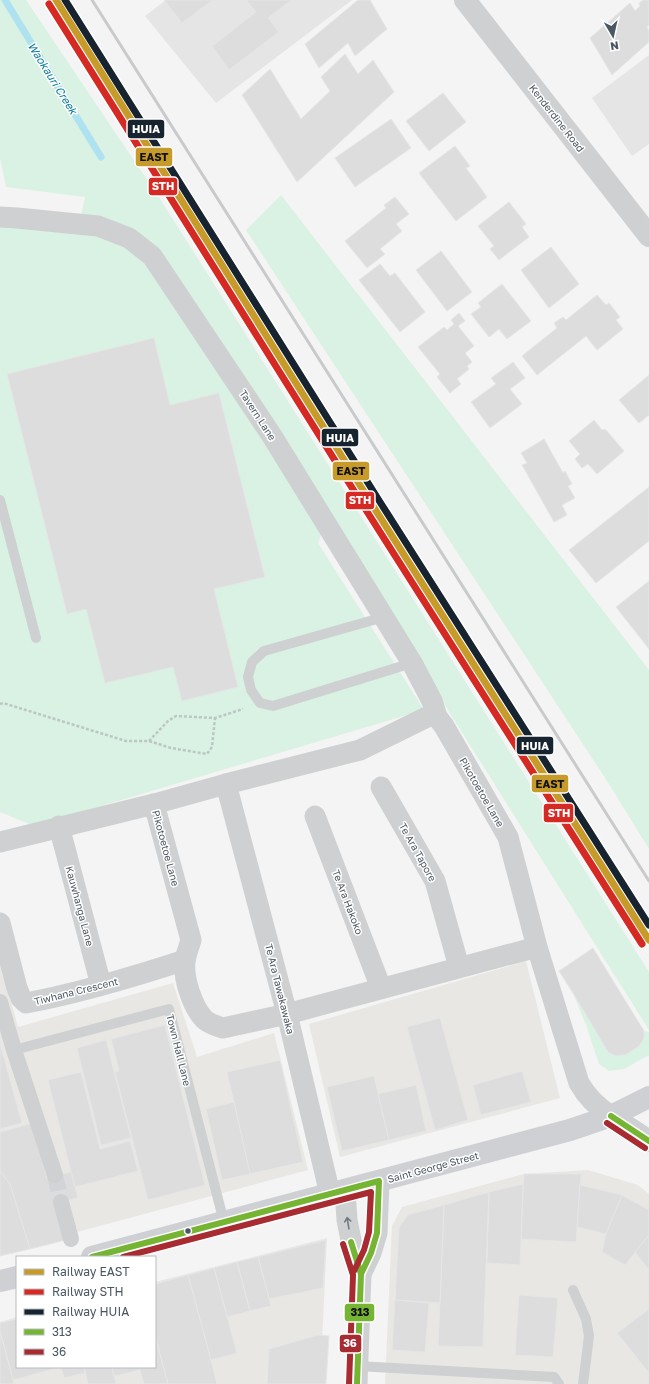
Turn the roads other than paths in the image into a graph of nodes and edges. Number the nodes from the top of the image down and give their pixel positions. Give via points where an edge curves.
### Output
1 (465, 0) edge
2 (0, 218) edge
3 (649, 236) edge
4 (0, 500) edge
5 (384, 617) junction
6 (36, 638) dead end
7 (412, 663) junction
8 (437, 717) junction
9 (226, 784) junction
10 (381, 787) dead end
11 (154, 804) junction
12 (315, 816) dead end
13 (59, 826) junction
14 (0, 842) edge
15 (0, 923) edge
16 (537, 947) junction
17 (185, 960) junction
18 (459, 968) junction
19 (101, 985) junction
20 (381, 988) junction
21 (0, 1002) edge
22 (287, 1014) junction
23 (14, 1050) junction
24 (649, 1097) edge
25 (611, 1116) junction
26 (649, 1141) edge
27 (55, 1175) tunnel mouth
28 (379, 1181) junction
29 (338, 1192) junction
30 (61, 1202) tunnel mouth
31 (224, 1222) junction
32 (71, 1239) dead end
33 (96, 1256) edge
34 (361, 1274) junction
35 (16, 1277) edge
36 (0, 1281) edge
37 (573, 1290) dead end
38 (357, 1375) edge
39 (559, 1384) edge
40 (582, 1384) edge

1 - 3 street, Kenderdine Road
2 - 5 street, Tavern Lane via 98,226 129,238 152,256 272,436
4 - 6 lane
5 - 7 street, Tavern Lane
5 - 7 lane via 264,651 252,662 248,677 251,690 260,703 273,706
7 - 8 street, Tavern Lane via 432,701
8 - 9 street, Pikotoetoe Lane via 427,717 360,750
8 - 16 street, Pikotoetoe Lane via 508,836
9 - 11 street, Pikotoetoe Lane
9 - 22 street, Te Ara Tawakawaka
10 - 18 street, Te Ara Tapore via 435,881
11 - 13 street
11 - 17 street, Pikotoetoe Lane via 192,940
12 - 20 street, Te Ara Hakoko
13 - 14 street
13 - 19 street, Kauwhanga Lane
15 - 19 street, Tiwhana Crescent via 17,988 26,1003
16 - 18 street, Pikotoetoe Lane
16 - 25 street, Pikotoetoe Lane via 578,1083 591,1101
17 - 19 street, Tiwhana Crescent
17 - 22 street, Pikotoetoe Lane via 190,994 204,1019 216,1026 224,1028
18 - 20 street, Pikotoetoe Lane
20 - 22 street, Pikotoetoe Lane
21 - 23 street
22 - 29 street, Te Ara Tawakawaka
23 - 27 street
23 - 31 lane, Town Hall Lane via 169,1009
24 - 25 main road, Saint George Street
25 - 26 main road
25 - 28 main road, Saint George Street via 553,1135
28 - 29 main road, Saint George Street
28 - 34 street via 377,1233
29 - 31 main road, Saint George Street
34 -> 29 street, Te Ara Tawakawaka
30 - 32 street
31 - 33 main road, Saint George Street
34 - 38 street
35 - 36 main road
37 - 40 lane via 586,1319 589,1336
38 - 39 lane via 554,1377

